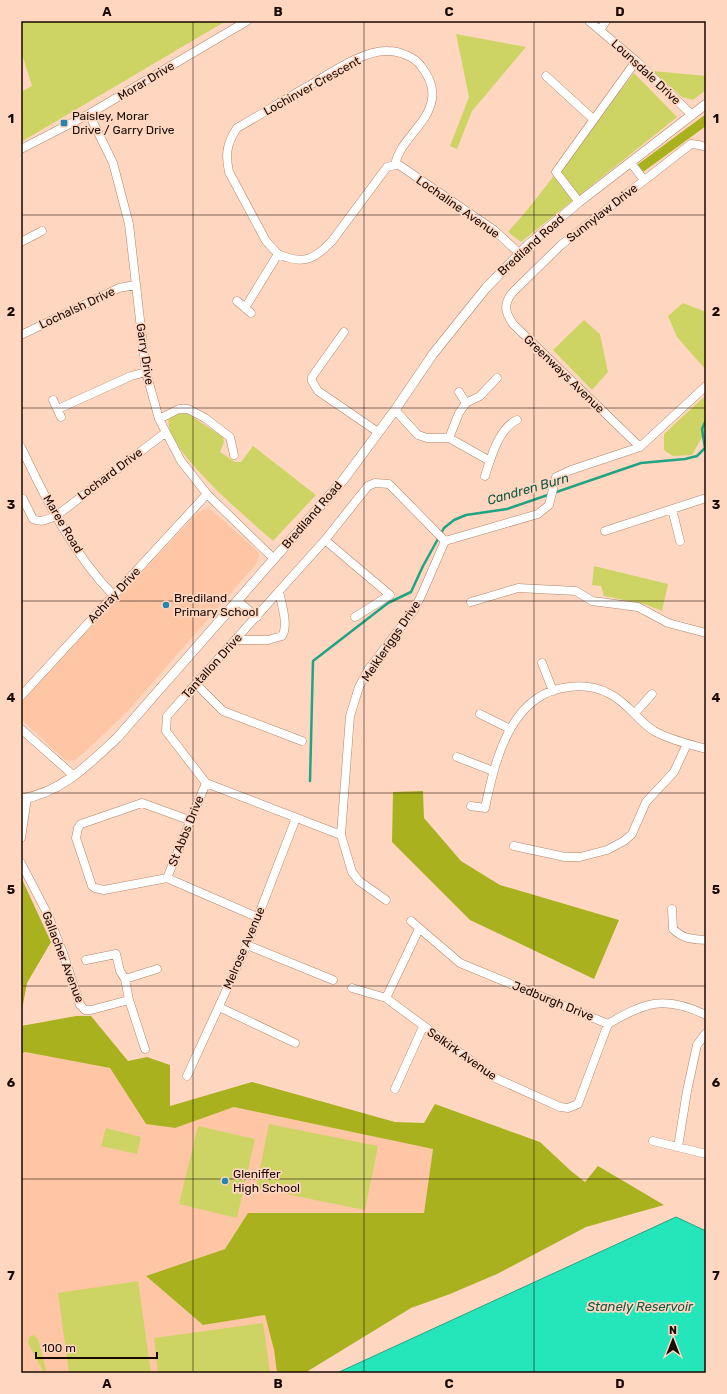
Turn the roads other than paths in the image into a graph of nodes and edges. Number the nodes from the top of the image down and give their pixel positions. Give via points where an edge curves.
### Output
1 (247, 21) edge
2 (606, 21) edge
3 (591, 22) edge
4 (600, 30) junction
5 (636, 61) junction
6 (546, 76) dead end
7 (706, 104) edge
8 (89, 114) junction
9 (692, 115) junction
10 (593, 120) junction
11 (703, 146) edge
12 (21, 149) edge
13 (631, 163) junction
14 (395, 165) junction
15 (644, 180) junction
16 (579, 202) junction
17 (42, 231) dead end
18 (21, 242) edge
19 (519, 252) junction
20 (278, 254) junction
21 (135, 285) junction
22 (512, 293) joint
23 (237, 301) dead end
24 (344, 332) dead end
25 (22, 333) edge
26 (146, 372) junction
27 (497, 378) dead end
28 (706, 386) edge
29 (459, 392) dead end
30 (53, 400) dead end
31 (466, 403) junction
32 (58, 409) junction
33 (395, 410) junction
34 (61, 417) dead end
35 (159, 419) junction
36 (518, 420) dead end
37 (378, 432) junction
38 (165, 433) junction
39 (449, 438) junction
40 (21, 447) edge
41 (640, 448) junction
42 (234, 455) dead end
43 (490, 461) junction
44 (485, 476) dead end
45 (207, 494) junction
46 (706, 498) edge
47 (23, 499) dead end
48 (672, 509) junction
49 (56, 516) junction
50 (605, 531) dead end
51 (325, 540) junction
52 (443, 540) junction
53 (680, 541) dead end
54 (274, 559) junction
55 (279, 591) junction
56 (114, 596) junction
57 (238, 601) junction
58 (471, 602) dead end
59 (257, 617) junction
60 (355, 617) dead end
61 (706, 633) edge
62 (236, 640) junction
63 (542, 663) dead end
64 (196, 684) junction
65 (553, 691) junction
66 (652, 694) dead end
67 (21, 696) edge
68 (636, 713) junction
69 (480, 714) dead end
70 (510, 729) junction
71 (21, 730) edge
72 (302, 741) dead end
73 (687, 744) junction
74 (706, 749) edge
75 (457, 757) dead end
76 (493, 772) junction
77 (74, 776) junction
78 (206, 783) junction
79 (24, 798) edge
80 (471, 806) dead end
81 (296, 818) junction
82 (189, 820) junction
83 (341, 835) junction
84 (21, 838) edge
85 (514, 846) dead end
86 (21, 863) edge
87 (167, 878) junction
88 (386, 900) dead end
89 (672, 909) dead end
90 (257, 917) junction
91 (411, 921) dead end
92 (419, 929) junction
93 (706, 940) edge
94 (246, 945) junction
95 (86, 960) dead end
96 (157, 969) dead end
97 (125, 979) junction
98 (333, 980) dead end
99 (352, 988) dead end
100 (386, 998) junction
101 (129, 1000) junction
102 (219, 1007) junction
103 (706, 1015) edge
104 (608, 1024) junction
105 (423, 1027) junction
106 (706, 1033) edge
107 (295, 1043) dead end
108 (145, 1050) dead end
109 (187, 1076) dead end
110 (395, 1089) dead end
111 (653, 1141) dead end
112 (678, 1147) junction
113 (706, 1154) edge

1 - 8 street, Morar Drive
2 - 4 street, Lounsdale Drive
3 - 4 street, Lounsdale Drive
4 - 5 street, Lounsdale Drive
5 - 9 street, Lounsdale Drive
5 - 10 street
6 - 10 street
7 - 9 street, Brediland Road
8 - 12 street, Morar Drive
8 - 21 street, Garry Drive via 113,163 129,224
9 - 13 street, Brediland Road
10 - 16 street via 556,172
11 - 15 street, Sunnylaw Drive via 691,144
13 - 15 street
13 - 16 street, Brediland Road
14 - 19 street, Lochaline Avenue via 399,165 494,230
14 - 20 street, Lochinver Crescent via 387,167 322,252 304,260
14 - 20 street, Lochinver Crescent via 396,158 425,119 432,98 430,77 419,63 406,55 388,51 371,54 348,63 237,128 228,144 227,162 230,172 266,242
15 - 22 street, Sunnylaw Drive via 561,245
16 - 19 street, Brediland Road
17 - 18 street
19 - 33 street, Brediland Road via 486,288 433,354
20 - 23 street via 248,310
21 - 25 street, Lochalsh Drive via 119,288
21 - 26 street, Garry Drive
22 - 41 street, Greenways Avenue via 505,312 512,324
24 - 37 street via 312,377 312,381 318,391
26 - 32 street via 131,376
26 - 35 street, Garry Drive
27 - 31 street via 480,396
28 - 41 street
29 - 31 street
30 - 32 street
31 - 39 street
32 - 34 street
33 - 37 street, Brediland Road
33 - 39 street via 418,435 427,438
35 - 38 street, Garry Drive
35 - 42 street via 179,409 188,409 230,437
36 - 43 street via 509,424 499,436
37 - 54 street, Brediland Road via 344,479
38 - 45 street, Garry Drive via 181,461
38 - 49 street, Lochard Drive
39 - 43 street
40 - 49 street, Maree Road
41 - 52 street via 571,470 556,478 549,505 538,514
43 - 44 street
45 - 54 street, Garry Drive
45 - 56 street, Achray Drive
46 - 48 street
47 - 49 street via 33,519 40,521
48 - 50 street
48 - 53 street
49 - 56 street, Maree Road via 97,579
51 - 52 street, Tantallon Drive via 368,486 375,483 389,484
51 - 55 street, Tantallon Drive
51 - 60 street via 390,595
52 - 83 street, Meikleriggs Drive via 422,596 368,670 357,694 348,729
54 - 57 street, Brediland Road
55 - 59 street, Tantallon Drive
55 - 62 street via 284,624 282,636 268,640
56 - 67 street, Achray Drive
57 - 59 street
57 - 77 street, Brediland Road via 117,738
58 - 61 street via 518,588 576,591 592,601 638,607 668,623
59 - 62 street, Tantallon Drive
62 - 64 street, Tantallon Drive
63 - 65 street
64 - 72 street via 223,711
64 - 78 street, Tantallon Drive via 167,716 166,731
65 - 68 street via 576,686 598,688 621,700
65 - 70 street via 526,707
66 - 68 street
68 - 73 street via 654,731
69 - 70 street
70 - 76 street
71 - 77 street
73 - 74 street
73 - 85 street via 674,772 646,802 632,834 624,841 593,855 565,857
75 - 76 street
76 - 80 street via 485,808
77 - 79 street, Brediland Road via 47,793
78 - 81 street
78 - 82 street, St Abbs Drive
79 - 84 street
81 - 83 street
81 - 90 street, Melrose Avenue
82 - 87 street, St Abbs Drive
82 - 87 street via 142,803 85,821 78,828 76,838 95,888 104,890
83 - 88 street, Meikleriggs Drive via 352,872 359,881
86 - 101 street, Gallacher Avenue via 64,953 80,1005 85,1010 91,1010
87 - 90 street
89 - 93 street via 673,929 679,935 689,939
90 - 94 street, Melrose Avenue
91 - 92 street, Jedburgh Drive
92 - 100 street
92 - 104 street, Jedburgh Drive via 460,963
94 - 98 street
94 - 102 street, Melrose Avenue
95 - 97 street, Gallacher Avenue via 116,954
96 - 97 street
97 - 101 street, Gallacher Avenue
99 - 100 street, Selkirk Avenue
100 - 105 street, Selkirk Avenue
101 - 108 street, Gallacher Avenue
102 - 107 street
102 - 109 street, Melrose Avenue
103 - 104 street, Jedburgh Drive via 692,1008 667,1002 626,1013
104 - 105 street, Selkirk Avenue via 578,1104 568,1108 560,1107 493,1077
105 - 110 street, Selkirk Avenue
106 - 112 street via 697,1045
111 - 112 street
112 - 113 street

